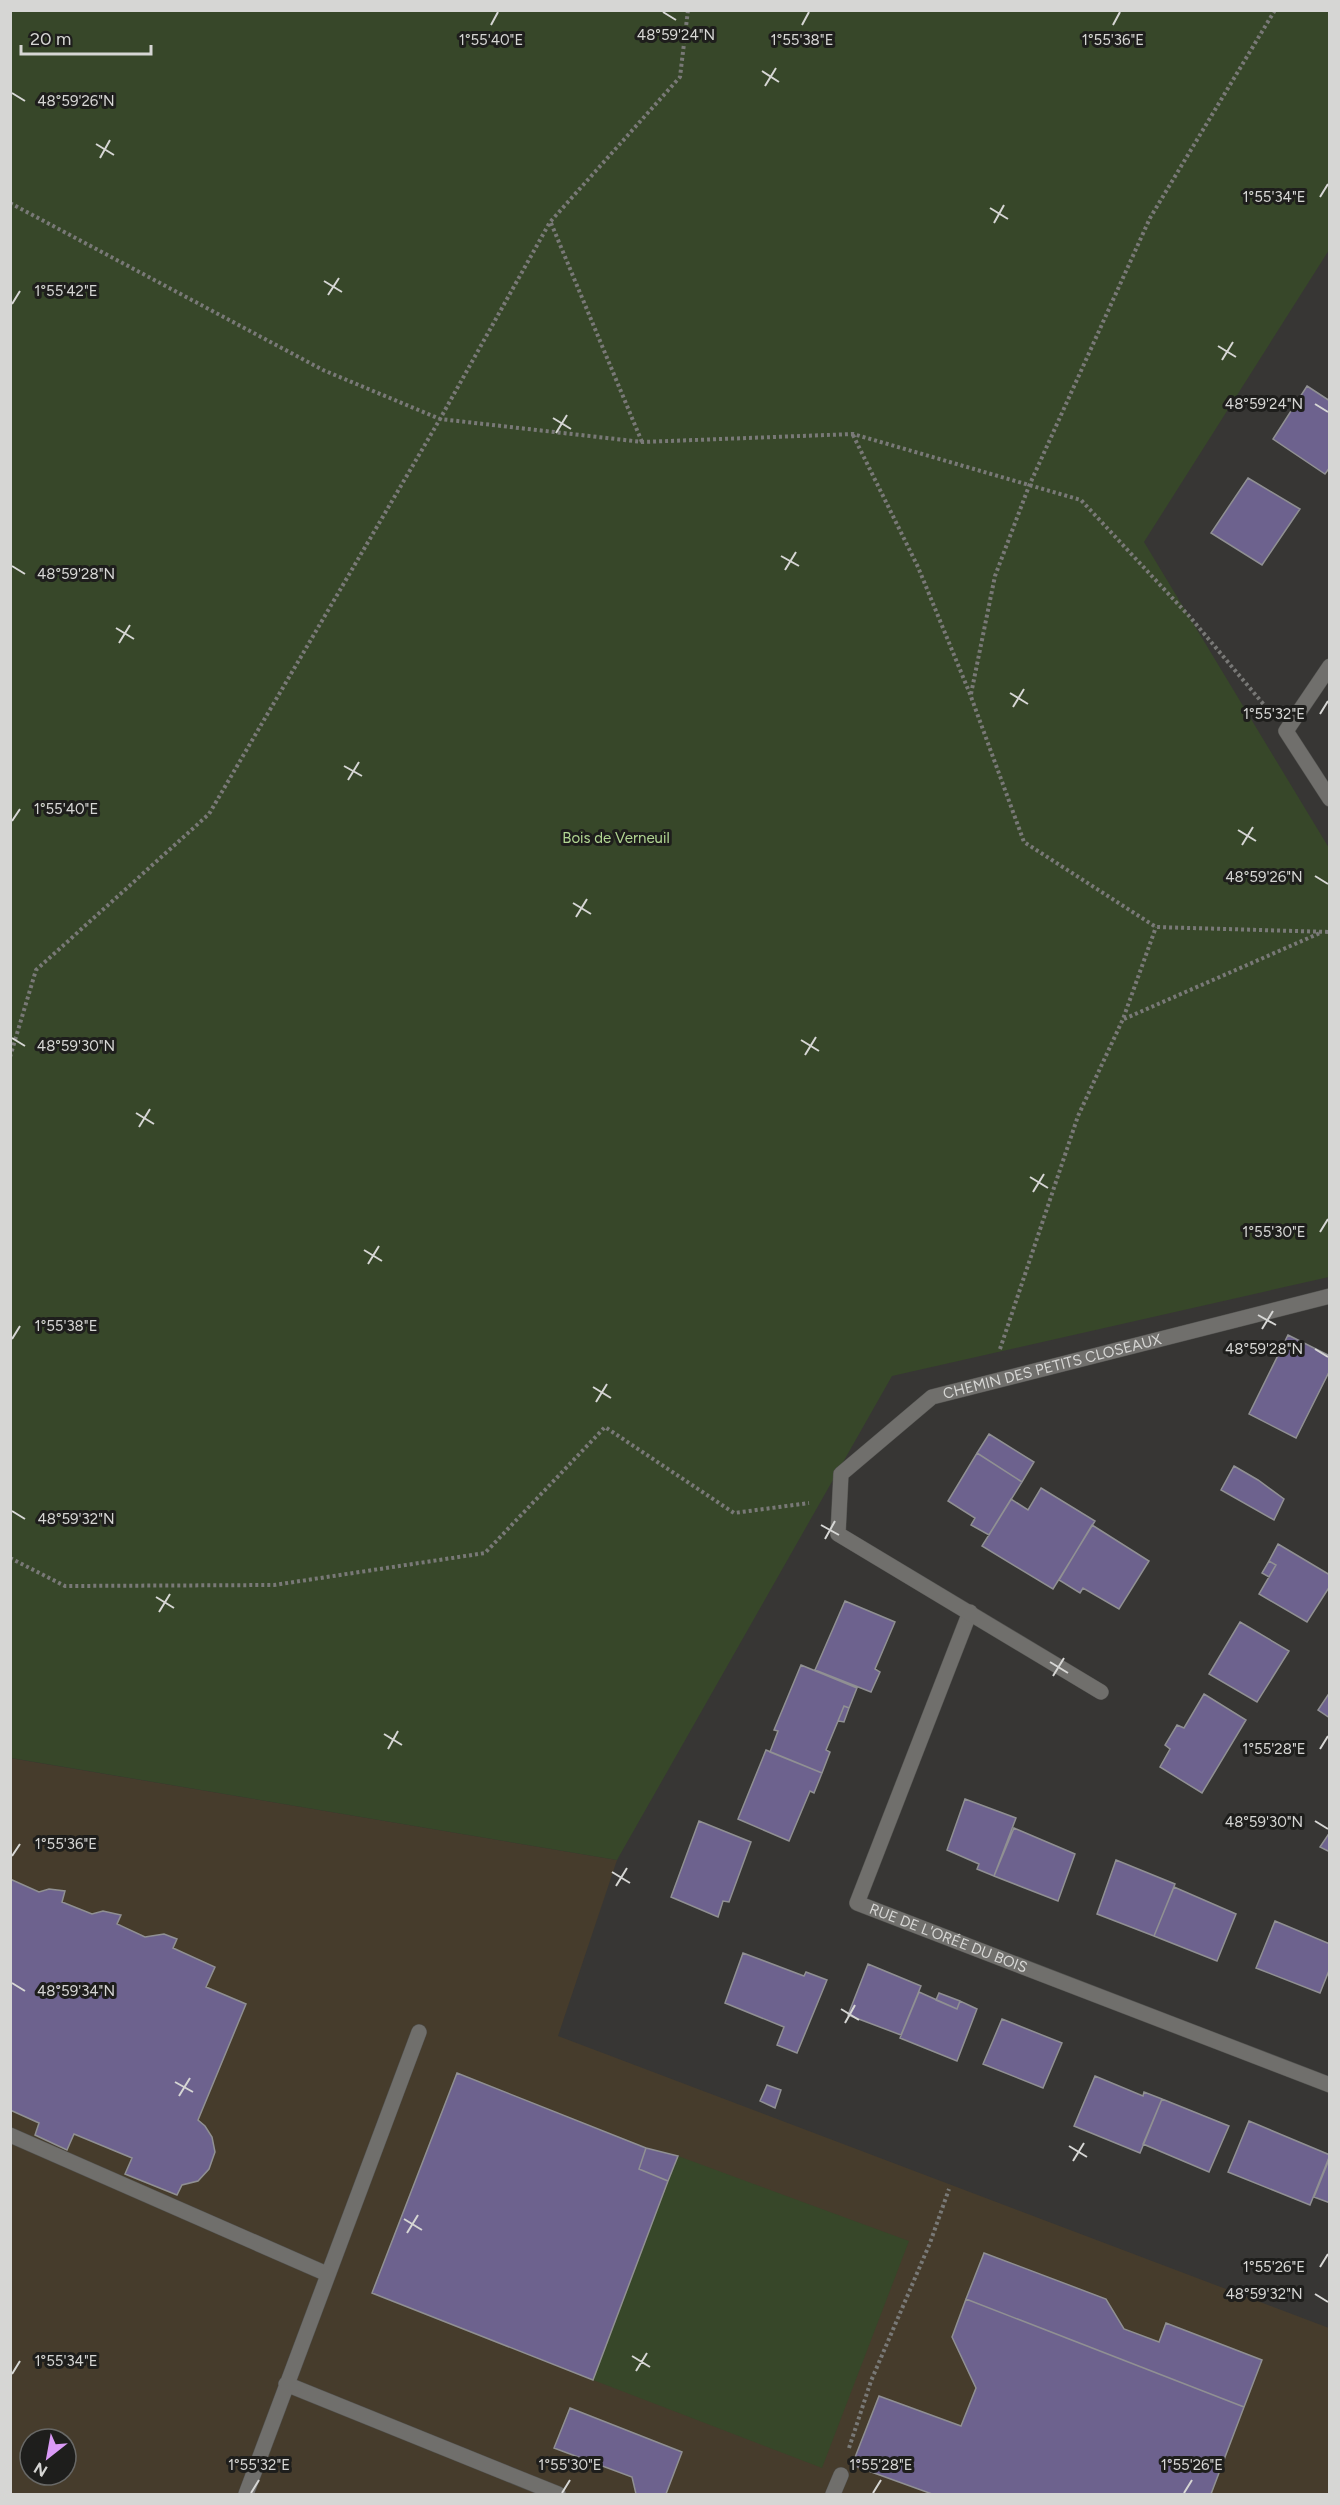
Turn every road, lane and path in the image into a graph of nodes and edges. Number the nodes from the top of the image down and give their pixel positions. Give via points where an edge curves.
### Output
1 (688, 10) edge
2 (1275, 10) edge
3 (10, 203) edge
4 (550, 222) junction
5 (440, 419) junction
6 (853, 434) junction
7 (642, 442) junction
8 (1029, 486) junction
9 (1329, 666) edge
10 (970, 694) junction
11 (1286, 731) junction
12 (1329, 799) edge
13 (1156, 927) junction
14 (1323, 932) junction
15 (1329, 932) edge
16 (1123, 1019) junction
17 (10, 1057) edge
18 (1329, 1296) edge
19 (988, 1383) junction
20 (840, 1499) junction
21 (10, 1558) edge
22 (970, 1612) junction
23 (1101, 1692) dead end
24 (419, 2032) dead end
25 (1329, 2085) edge
26 (10, 2135) edge
27 (949, 2189) dead end
28 (327, 2274) junction
29 (286, 2384) junction
30 (841, 2475) joint
31 (246, 2494) edge
32 (558, 2494) edge
33 (833, 2494) edge

1 - 4 path via 680,77
2 - 8 path via 1150,218
3 - 5 path via 323,370
4 - 5 path
4 - 7 path
5 - 7 path
5 - 17 path via 209,814 36,970
6 - 7 path
6 - 8 path
6 - 10 path via 918,567
8 - 10 path via 995,576
8 - 11 path via 1081,500 1190,617
9 - 11 street
10 - 13 path via 1024,842
11 - 12 street
13 - 14 path
13 - 16 path
14 - 15 path
14 - 16 path
16 - 19 path via 1078,1116
18 - 19 street, CHEMIN DES PETITS CLOSEAUX
19 - 20 street, CHEMIN DES PETITS CLOSEAUX via 932,1398 841,1474
20 - 21 path via 734,1513 605,1427 484,1553 274,1585 65,1586
20 - 22 street, CHEMIN DES PETITS CLOSEAUX via 838,1533
22 - 23 street, CHEMIN DES PETITS CLOSEAUX
22 - 25 street, RUE DE L'ORÉE DU BOIS via 857,1904
24 - 28 street
26 - 28 street
27 - 30 path via 871,2381
28 - 29 street
29 - 31 street
29 - 32 street
30 - 33 street

